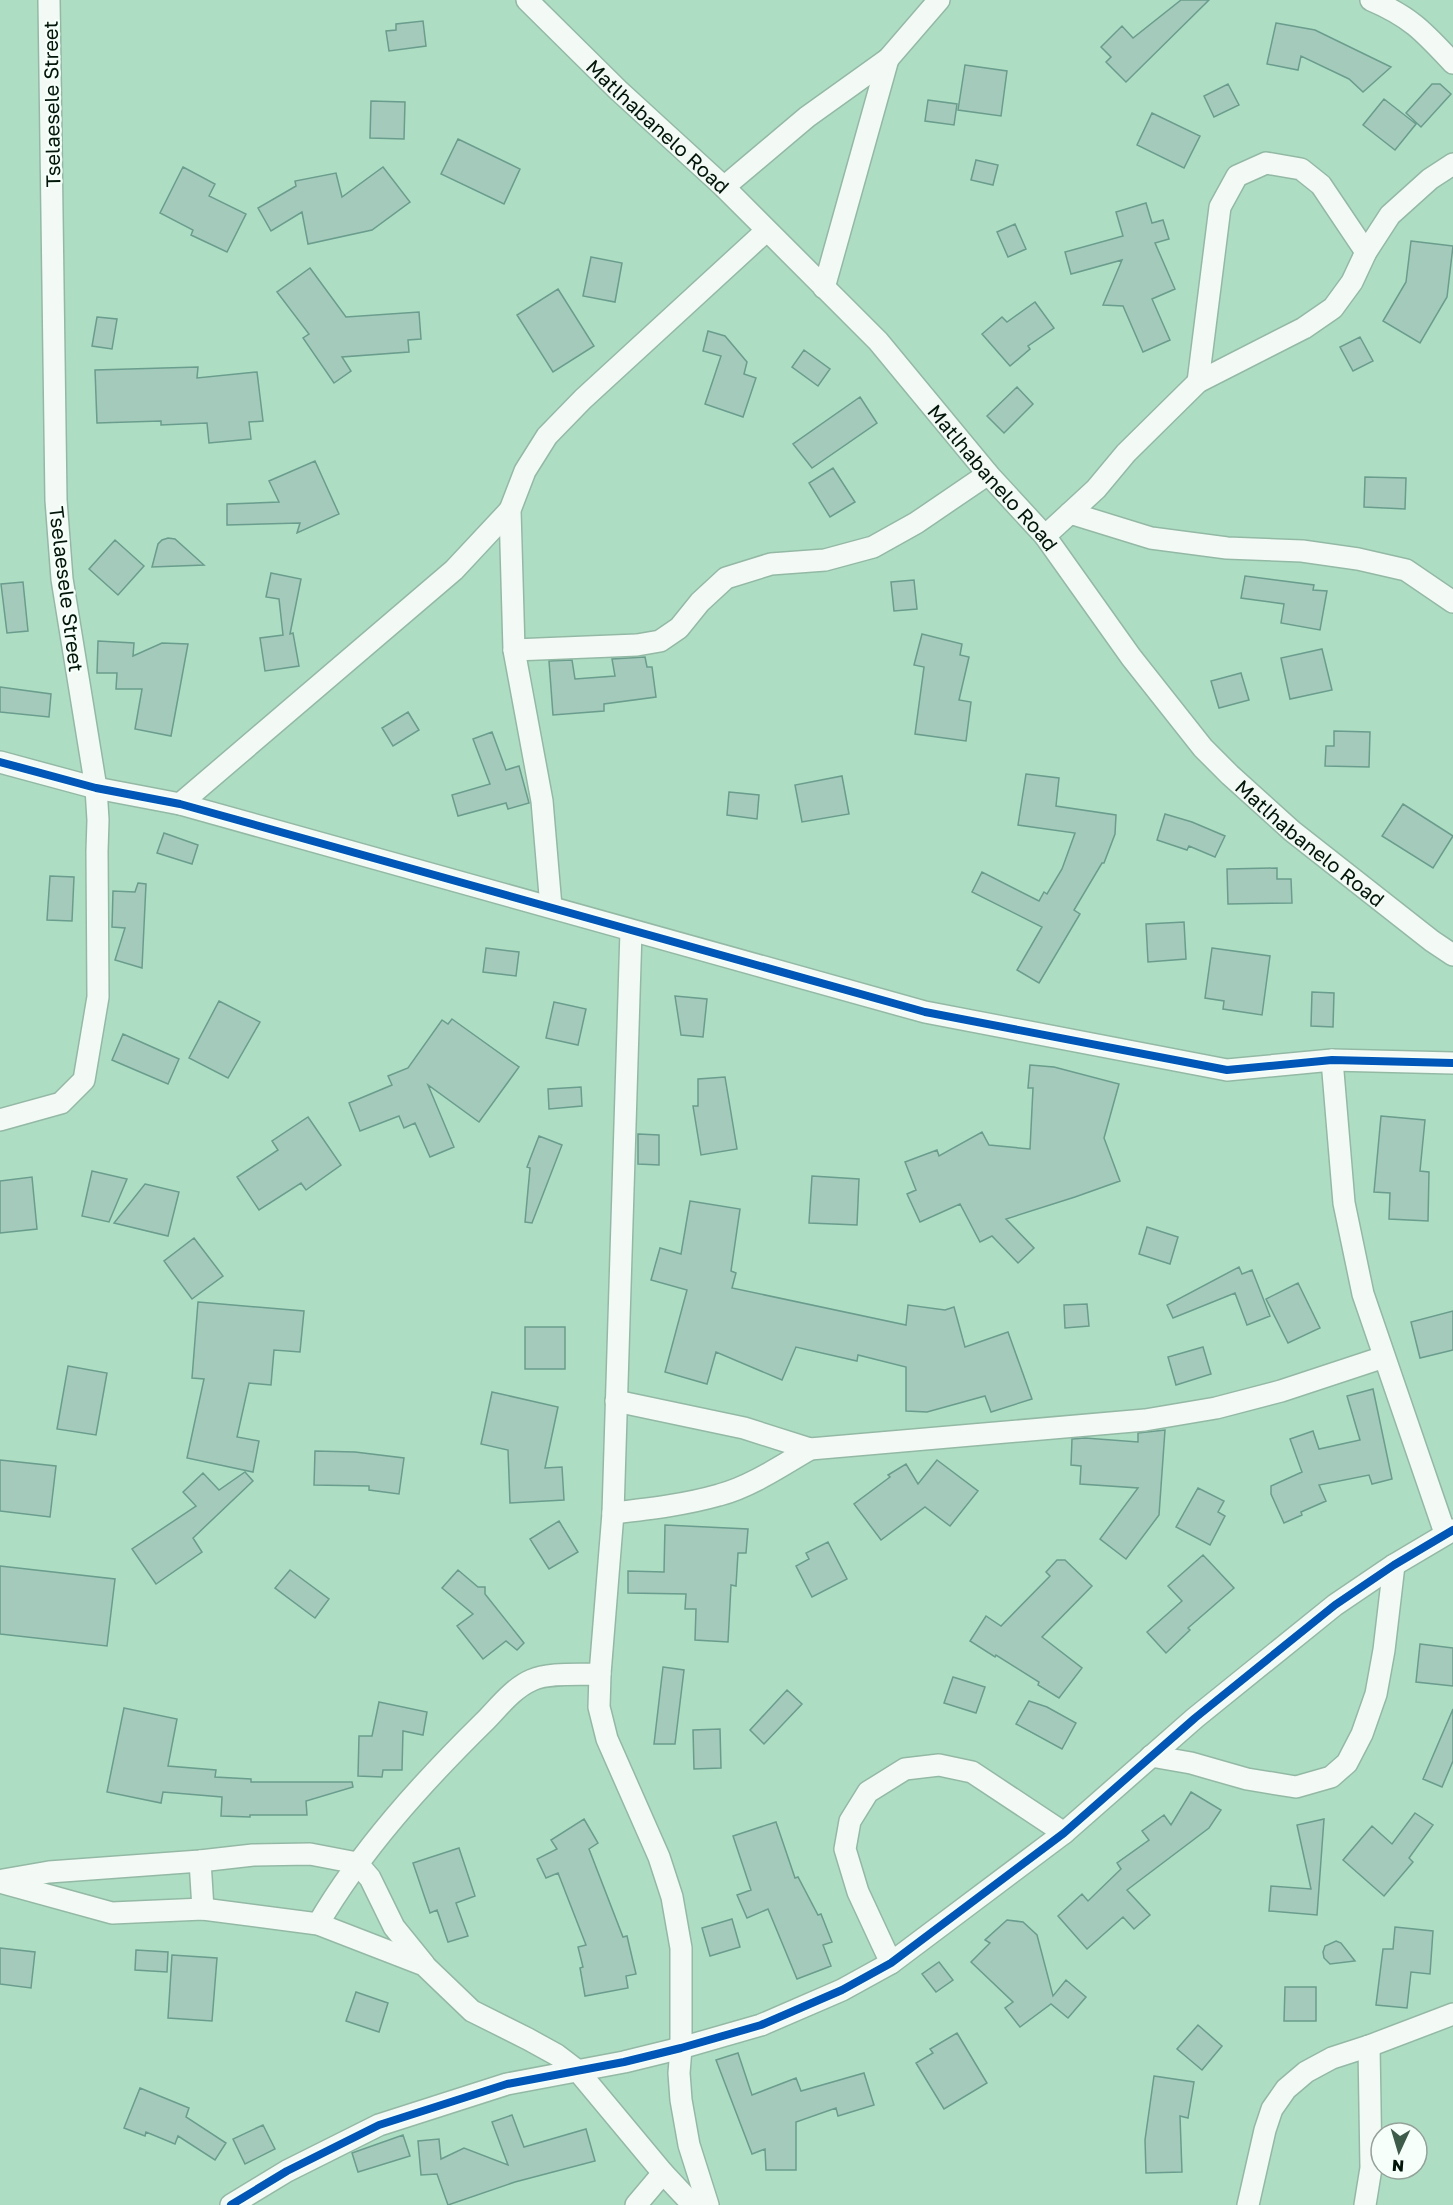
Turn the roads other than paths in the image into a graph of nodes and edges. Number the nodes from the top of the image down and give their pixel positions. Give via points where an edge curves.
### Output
1 (49, 0) edge
2 (527, 0) edge
3 (939, 0) edge
4 (1371, 0) edge
5 (888, 59) junction
6 (1453, 63) edge
7 (1453, 164) edge
8 (724, 187) junction
9 (766, 231) junction
10 (1366, 252) junction
11 (824, 288) junction
12 (1198, 382) junction
13 (988, 474) junction
14 (510, 510) junction
15 (1070, 513) junction
16 (1045, 536) junction
17 (1453, 602) edge
18 (514, 650) junction
19 (0, 762) edge
20 (96, 788) junction
21 (180, 804) junction
22 (551, 907) junction
23 (631, 931) junction
24 (1453, 955) edge
25 (1332, 1060) junction
26 (1453, 1063) edge
27 (0, 1120) edge
28 (1384, 1357) junction
29 (616, 1401) junction
30 (810, 1449) junction
31 (613, 1513) junction
32 (1449, 1532) edge
33 (1394, 1565) junction
34 (600, 1674) junction
35 (1151, 1756) junction
36 (1064, 1833) junction
37 (200, 1861) junction
38 (357, 1863) junction
39 (0, 1881) edge
40 (203, 1908) junction
41 (318, 1924) junction
42 (891, 1963) junction
43 (424, 1965) junction
44 (1453, 2014) edge
45 (1369, 2046) junction
46 (681, 2048) junction
47 (578, 2071) junction
48 (663, 2173) junction
49 (231, 2205) edge
50 (636, 2205) edge
51 (693, 2205) edge
52 (708, 2205) edge
53 (1248, 2205) edge
54 (1365, 2205) edge

1 - 20 street, Tselaesele Street via 56,500 62,579
2 - 8 street, Matlhabanelo Road
3 - 5 street
4 - 6 street via 1394,9 1416,25
5 - 8 street via 807,117
5 - 11 street
7 - 10 street via 1390,215
8 - 9 street, Matlhabanelo Road
9 - 11 street, Matlhabanelo Road
9 - 14 street via 547,436 525,471
10 - 12 street via 1352,282 1333,308 1304,328
10 - 12 street via 1321,185 1301,169 1266,163 1237,176 1220,207
11 - 13 street, Matlhabanelo Road via 878,341
12 - 15 street
13 - 16 street, Matlhabanelo Road
13 - 18 street via 873,547 825,560 771,564 726,578 679,628 660,641
14 - 18 street
14 - 21 street via 454,570
15 - 16 street
15 - 17 street via 1150,537 1227,548 1302,551 1406,570
16 - 24 street, Matlhabanelo Road via 1131,657 1203,748 1292,831
18 - 22 street via 542,801
19 - 20 street
20 - 21 street
20 - 27 street, Tselaesele Street via 98,997 84,1080 61,1103
21 - 22 street
22 - 23 street
23 - 25 street via 925,1012 1193,1064 1227,1070
23 - 29 street
25 - 26 street
25 - 28 street via 1344,1203 1362,1294
28 - 30 street via 1270,1394 1145,1420
28 - 32 street
29 - 30 street via 744,1428
29 - 31 street
30 - 31 street via 721,1495
31 - 34 street
32 - 33 street
33 - 35 street via 1335,1605
33 - 35 street via 1376,1694 1347,1763 1331,1777 1296,1787
34 - 38 street via 532,1679 515,1691 441,1764
34 - 46 street via 600,1707 607,1739 659,1857 672,1897 681,1948
35 - 36 street
36 - 42 street
36 - 42 street via 972,1772 939,1765 905,1769 868,1792 850,1821 845,1849 858,1892
37 - 38 street via 310,1854
37 - 39 street via 71,1870
37 - 40 street
38 - 41 street
38 - 43 street via 370,1878 394,1927
39 - 40 street via 112,1913
40 - 41 street
41 - 43 street
42 - 46 street via 843,1990 761,2025
43 - 47 street via 471,2011 557,2055
44 - 45 street
45 - 53 street via 1332,2058 1286,2089 1272,2109 1265,2130
45 - 54 street via 1371,2168
46 - 47 street
46 - 52 street via 679,2073 689,2145
47 - 48 street
47 - 49 street via 507,2084 379,2125 287,2171
48 - 50 street
48 - 51 street

